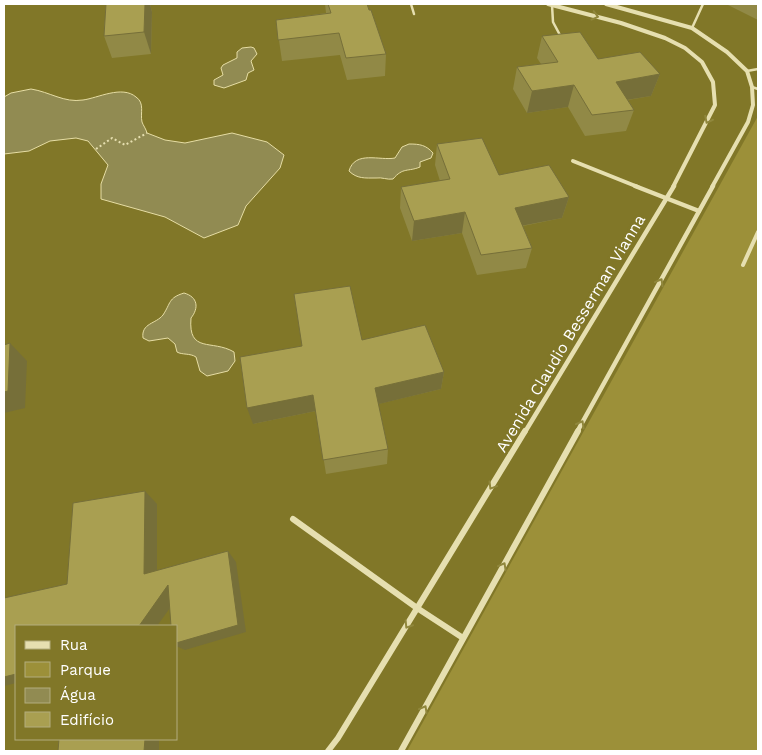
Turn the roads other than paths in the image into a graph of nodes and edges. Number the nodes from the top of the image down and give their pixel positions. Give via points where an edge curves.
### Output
1 (411, 4) edge
2 (550, 4) edge
3 (606, 4) edge
4 (703, 4) edge
5 (414, 14) dead end
6 (692, 28) junction
7 (564, 42) edge
8 (758, 69) edge
9 (747, 71) junction
10 (752, 87) junction
11 (758, 89) edge
12 (573, 161) dead end
13 (666, 198) junction
14 (699, 211) junction
15 (758, 232) edge
16 (743, 265) dead end
17 (293, 519) dead end
18 (418, 608) junction
19 (463, 638) junction
20 (328, 751) edge
21 (401, 751) edge

1 - 5 lane
2 - 7 lane via 553,27
2 -> 13 street, Avenida Claudio Besserman Vianna via 666,38 686,48 702,62 713,82 716,105
3 - 6 street
4 - 6 lane
6 - 9 street via 727,52
8 - 9 lane
9 - 10 street
10 - 11 lane
10 - 14 street via 753,105 748,122
12 - 13 street
13 - 14 street
13 -> 18 street, Avenida Claudio Besserman Vianna
19 -> 14 street
15 - 16 lane
17 - 18 street
18 - 19 street
18 -> 20 street, Avenida Claudio Besserman Vianna
21 -> 19 street

